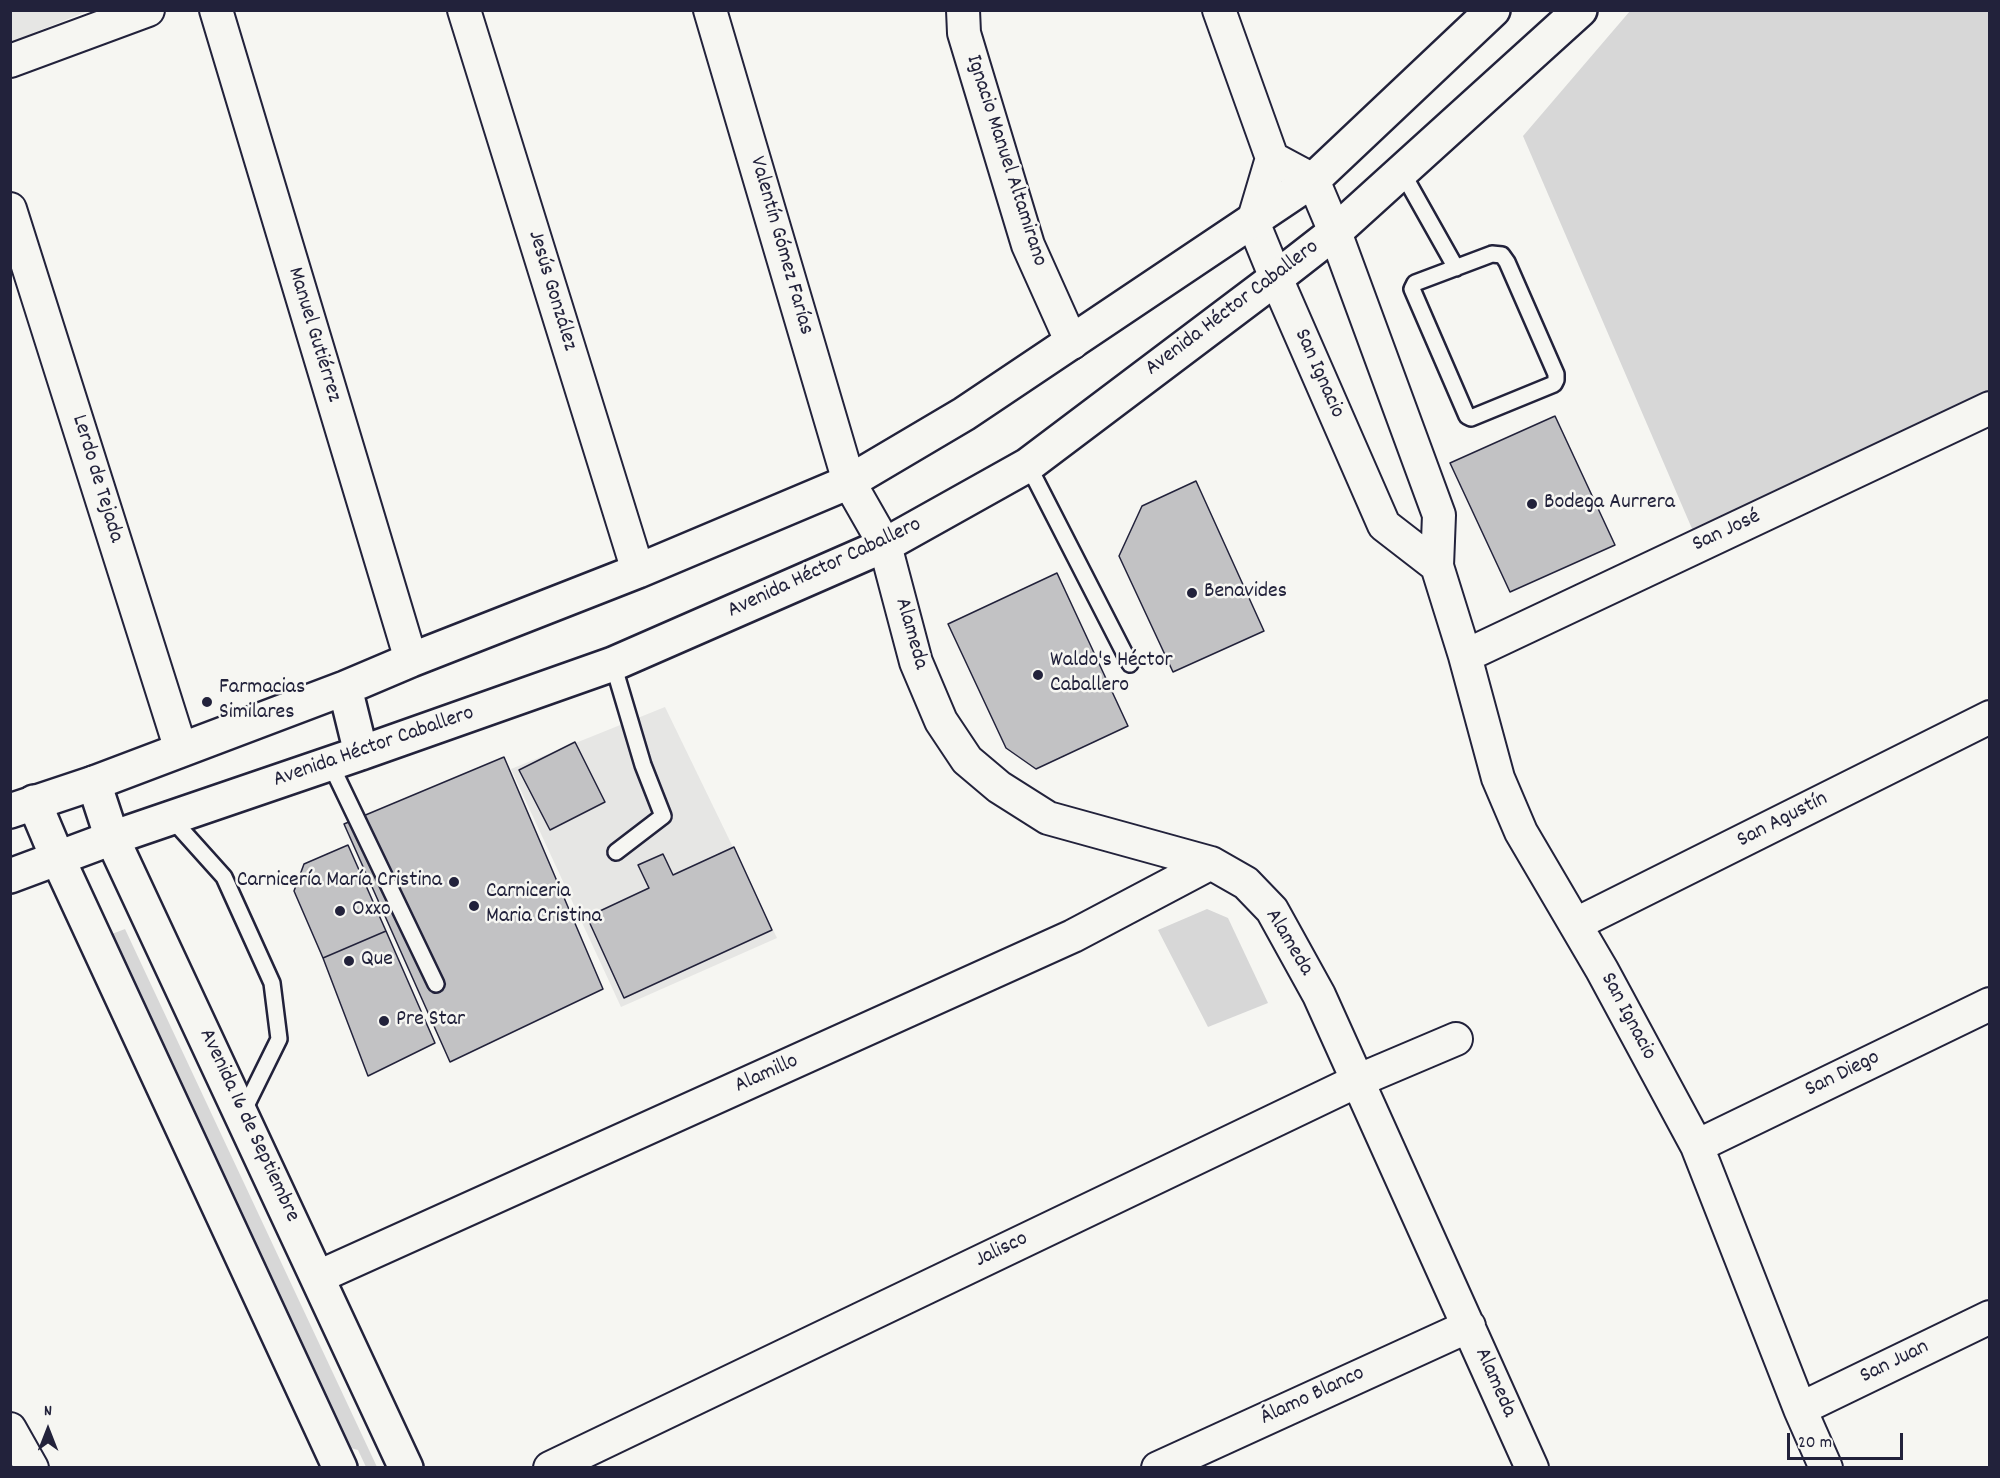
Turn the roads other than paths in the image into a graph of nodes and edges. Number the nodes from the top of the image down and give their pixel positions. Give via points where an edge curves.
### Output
1 (148, 10) edge
2 (216, 10) edge
3 (464, 10) edge
4 (710, 10) edge
5 (963, 10) edge
6 (1219, 10) edge
7 (1493, 10) edge
8 (1580, 10) edge
9 (10, 61) edge
10 (1272, 158) junction
11 (1402, 172) junction
12 (1313, 180) junction
13 (10, 209) edge
14 (1253, 222) junction
15 (1335, 232) junction
16 (1456, 268) junction
17 (1276, 278) junction
18 (1072, 343) junction
19 (1989, 408) edge
20 (1028, 465) junction
21 (849, 482) junction
22 (885, 545) junction
23 (1437, 566) junction
24 (638, 572) junction
25 (1465, 656) junction
26 (411, 660) junction
27 (613, 664) junction
28 (1130, 664) dead end
29 (345, 688) junction
30 (1989, 717) edge
31 (181, 750) junction
32 (362, 753) junction
33 (330, 764) junction
34 (94, 783) junction
35 (22, 806) edge
36 (171, 818) junction
37 (112, 838) junction
38 (616, 852) dead end
39 (58, 860) junction
40 (1211, 863) junction
41 (10, 876) edge
42 (1576, 924) junction
43 (436, 984) dead end
44 (1989, 1004) edge
45 (1456, 1039) dead end
46 (1357, 1081) junction
47 (242, 1114) junction
48 (1697, 1146) junction
49 (318, 1277) junction
50 (1989, 1317) edge
51 (1469, 1326) junction
52 (1800, 1409) junction
53 (10, 1429) edge
54 (32, 1467) edge
55 (340, 1467) edge
56 (406, 1467) edge
57 (550, 1467) edge
58 (1158, 1467) edge
59 (1532, 1467) edge
60 (1826, 1467) edge

1 - 9 street
2 - 26 street, Manuel Gutiérrez
3 - 24 street, Jesús González
4 - 21 street, Valentín Gómez Farías
5 - 18 street, Ignacio Manuel Altamirano via 964,33 1028,245
6 - 10 street
7 - 12 main road
8 - 11 main road, Avenida Héctor Caballero
10 - 12 street
10 - 14 street
11 - 15 main road, Avenida Héctor Caballero
11 - 16 lane
12 - 14 main road
12 - 15 street, San Ignacio
13 - 31 street, Lerdo de Tejada
14 - 17 street, San Ignacio
14 - 18 main road
15 - 17 main road, Avenida Héctor Caballero
15 - 23 street, San Ignacio via 1439,515
16 - 16 lane via 1415,284 1412,289 1467,416 1475,418 1554,384 1556,374 1502,255 1492,254
17 - 20 main road, Avenida Héctor Caballero
17 - 23 street, San Ignacio via 1384,525
18 - 21 main road via 964,414
19 - 25 street, San José
20 - 22 main road, Avenida Héctor Caballero
20 - 28 lane
21 - 22 street, Valentín Gómez Farías
21 - 24 main road
22 - 27 main road, Avenida Héctor Caballero
22 - 40 street, Alameda via 916,662 941,721 967,760 999,787 1048,818
23 - 25 street, San Ignacio
24 - 26 main road
25 - 42 street, San Ignacio via 1498,778 1521,832
26 - 29 main road
27 - 32 main road, Avenida Héctor Caballero
27 - 38 lane via 643,765 663,816
29 - 31 main road
29 - 32 main road
30 - 42 street, San Agustín
31 - 34 main road
32 - 33 main road, Avenida Héctor Caballero
33 - 36 main road, Avenida Héctor Caballero
33 - 43 lane
34 - 35 main road
34 - 37 main road, Avenida 16 de Septiembre
35 - 39 main road
36 - 37 main road, Avenida Héctor Caballero
36 - 47 lane via 224,877 272,983 279,1039
37 - 39 main road, Avenida Héctor Caballero
37 - 47 main road, Avenida 16 de Septiembre
39 - 41 main road, Avenida Héctor Caballero
39 - 55 main road
40 - 46 street, Alameda via 1246,883 1272,910 1318,995
40 - 49 street, Alamillo via 1073,936
42 - 48 street, San Ignacio
44 - 48 street, San Diego
45 - 46 street, Jalisco
46 - 51 street, Alameda
46 - 57 street, Jalisco
47 - 49 main road, Avenida 16 de Septiembre
48 - 52 street, San Ignacio
49 - 56 main road, Avenida 16 de Septiembre
50 - 52 street, San Juan
51 - 58 street, Álamo Blanco
51 - 59 street, Alameda
52 - 60 street, San Ignacio
53 - 54 street

